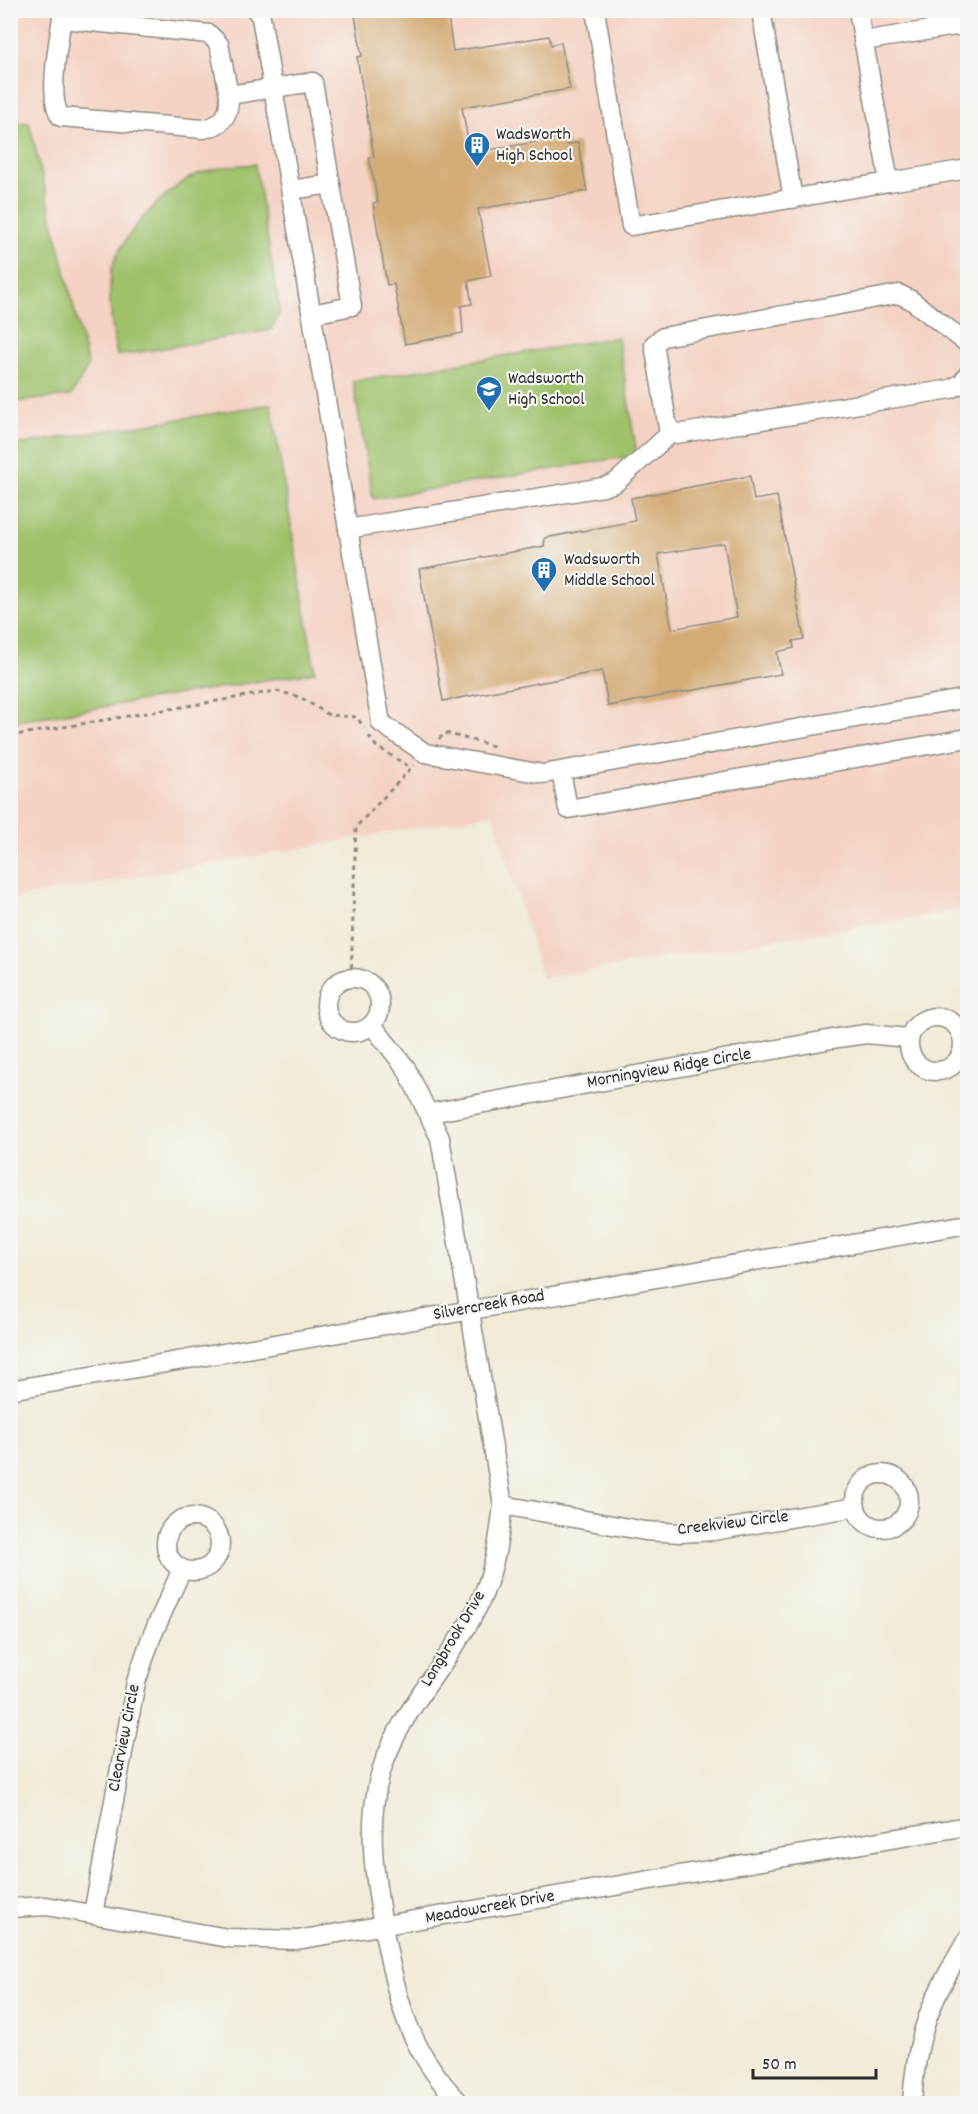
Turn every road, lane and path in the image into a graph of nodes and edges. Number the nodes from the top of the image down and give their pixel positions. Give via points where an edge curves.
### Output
1 (256, 10) edge
2 (595, 10) edge
3 (761, 10) edge
4 (858, 10) edge
5 (62, 15) edge
6 (968, 24) edge
7 (863, 41) junction
8 (273, 88) junction
9 (229, 95) junction
10 (968, 169) edge
11 (889, 182) junction
12 (331, 184) junction
13 (291, 190) junction
14 (793, 199) junction
15 (312, 314) junction
16 (968, 344) edge
17 (968, 374) edge
18 (673, 431) junction
19 (348, 530) junction
20 (968, 698) edge
21 (10, 736) edge
22 (968, 738) edge
23 (412, 768) dead end
24 (561, 771) junction
25 (372, 1025) dead end
26 (909, 1038) dead end
27 (430, 1113) junction
28 (968, 1224) edge
29 (470, 1310) junction
30 (10, 1389) edge
31 (503, 1505) junction
32 (856, 1507) dead end
33 (182, 1569) dead end
34 (968, 1826) edge
35 (10, 1908) edge
36 (93, 1914) junction
37 (384, 1926) junction
38 (968, 1938) edge
39 (461, 2103) edge
40 (912, 2103) edge

1 - 8 street via 261,17
2 - 14 street via 631,226
3 - 14 street
4 - 7 street
5 - 9 street via 209,34 219,44
5 - 9 street via 54,96 61,117 214,128 225,120
6 - 7 street
7 - 11 street
8 - 9 street
8 - 12 street via 313,82
8 - 13 street
10 - 11 street
11 - 14 street
12 - 13 street
12 - 15 street via 352,306
13 - 15 street
15 - 19 street
16 - 18 street via 899,294 663,337 654,344 668,428
17 - 18 street via 951,389 677,434
18 - 19 street via 615,483 603,487
19 - 24 street via 381,723 426,753 543,774
20 - 24 street
21 - 23 path via 276,691 300,697 329,715 357,717 376,746
22 - 24 street via 568,809
25 - 27 street, Longbrook Drive via 406,1068
26 - 27 street, Morningview Ridge Circle via 866,1034 837,1038
27 - 29 street, Longbrook Drive via 440,1138
28 - 29 street, Silvercreek Road
29 - 30 street, Silvercreek Road
29 - 31 street, Longbrook Drive
31 - 32 street, Creekview Circle via 645,1531 681,1533
31 - 37 street, Longbrook Drive via 496,1553 478,1606 405,1717 380,1774 371,1836
33 - 36 street, Clearview Circle via 136,1682
34 - 37 street, Meadowcreek Drive
35 - 36 street, Meadowcreek Drive via 45,1906
36 - 37 street, Meadowcreek Drive via 261,1941 297,1940
37 - 39 street, Longbrook Drive via 396,1993 413,2040 443,2085
38 - 40 street via 931,2004 914,2070

